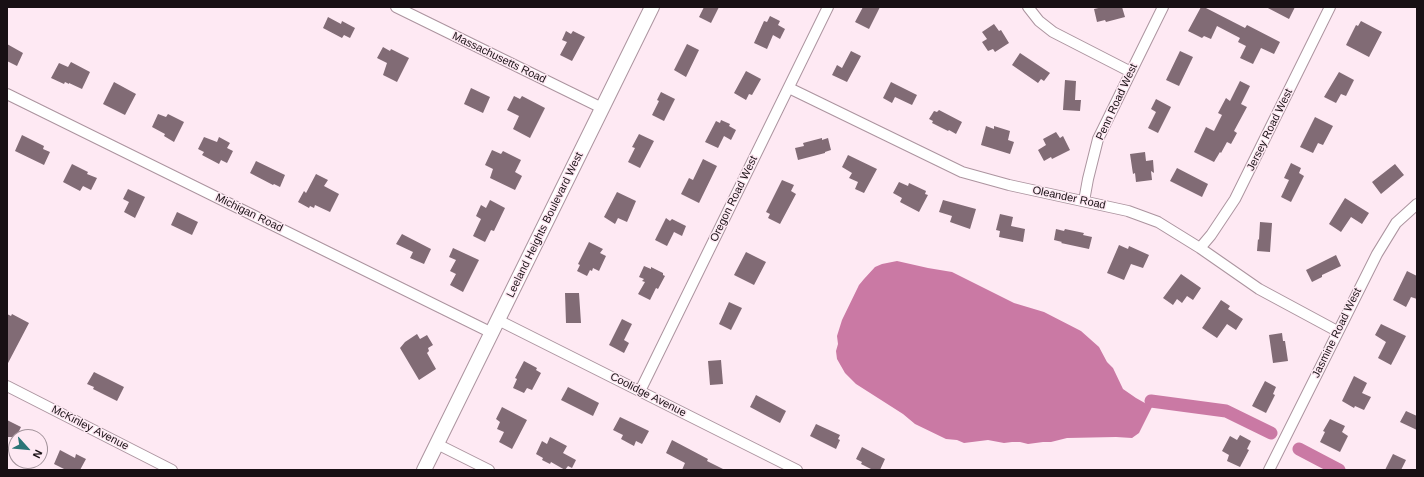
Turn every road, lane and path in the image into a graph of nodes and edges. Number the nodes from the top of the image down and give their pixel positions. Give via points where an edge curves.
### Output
1 (396, 7) edge
2 (652, 7) edge
3 (828, 7) edge
4 (1028, 7) edge
5 (1163, 7) edge
6 (1330, 7) edge
7 (1131, 72) junction
8 (788, 88) junction
9 (7, 94) edge
10 (602, 108) junction
11 (1084, 201) junction
12 (1417, 204) edge
13 (1200, 248) junction
14 (498, 320) junction
15 (1337, 331) junction
16 (492, 333) junction
17 (7, 386) edge
18 (640, 390) junction
19 (437, 444) junction
20 (172, 470) edge
21 (424, 470) edge
22 (489, 470) edge
23 (797, 470) edge
24 (1269, 470) edge

1 - 10 street, Massachusetts Road
2 - 10 main road, Leeland Heights Boulevard West
3 - 8 street, Oregon Road West
4 - 7 street via 1052,32
5 - 7 street, Penn Road West
6 - 13 street, Jersey Road West via 1235,199
7 - 11 street, Penn Road West via 1098,139
8 - 11 street, Oleander Road via 962,172
8 - 18 street, Oregon Road West
9 - 16 street, Michigan Road
10 - 14 main road, Leeland Heights Boulevard West
11 - 13 street, Oleander Road via 1145,217
12 - 15 street, Jasmine Road West via 1396,223 1386,237
13 - 15 street, Oleander Road via 1259,289
14 - 16 main road, Leeland Heights Boulevard West
14 - 18 street, Coolidge Avenue
15 - 24 street, Jasmine Road West
16 - 19 main road, Leeland Heights Boulevard West
17 - 20 street, McKinley Avenue
18 - 23 street, Coolidge Avenue
19 - 21 main road, Leeland Heights Boulevard West
19 - 22 street

